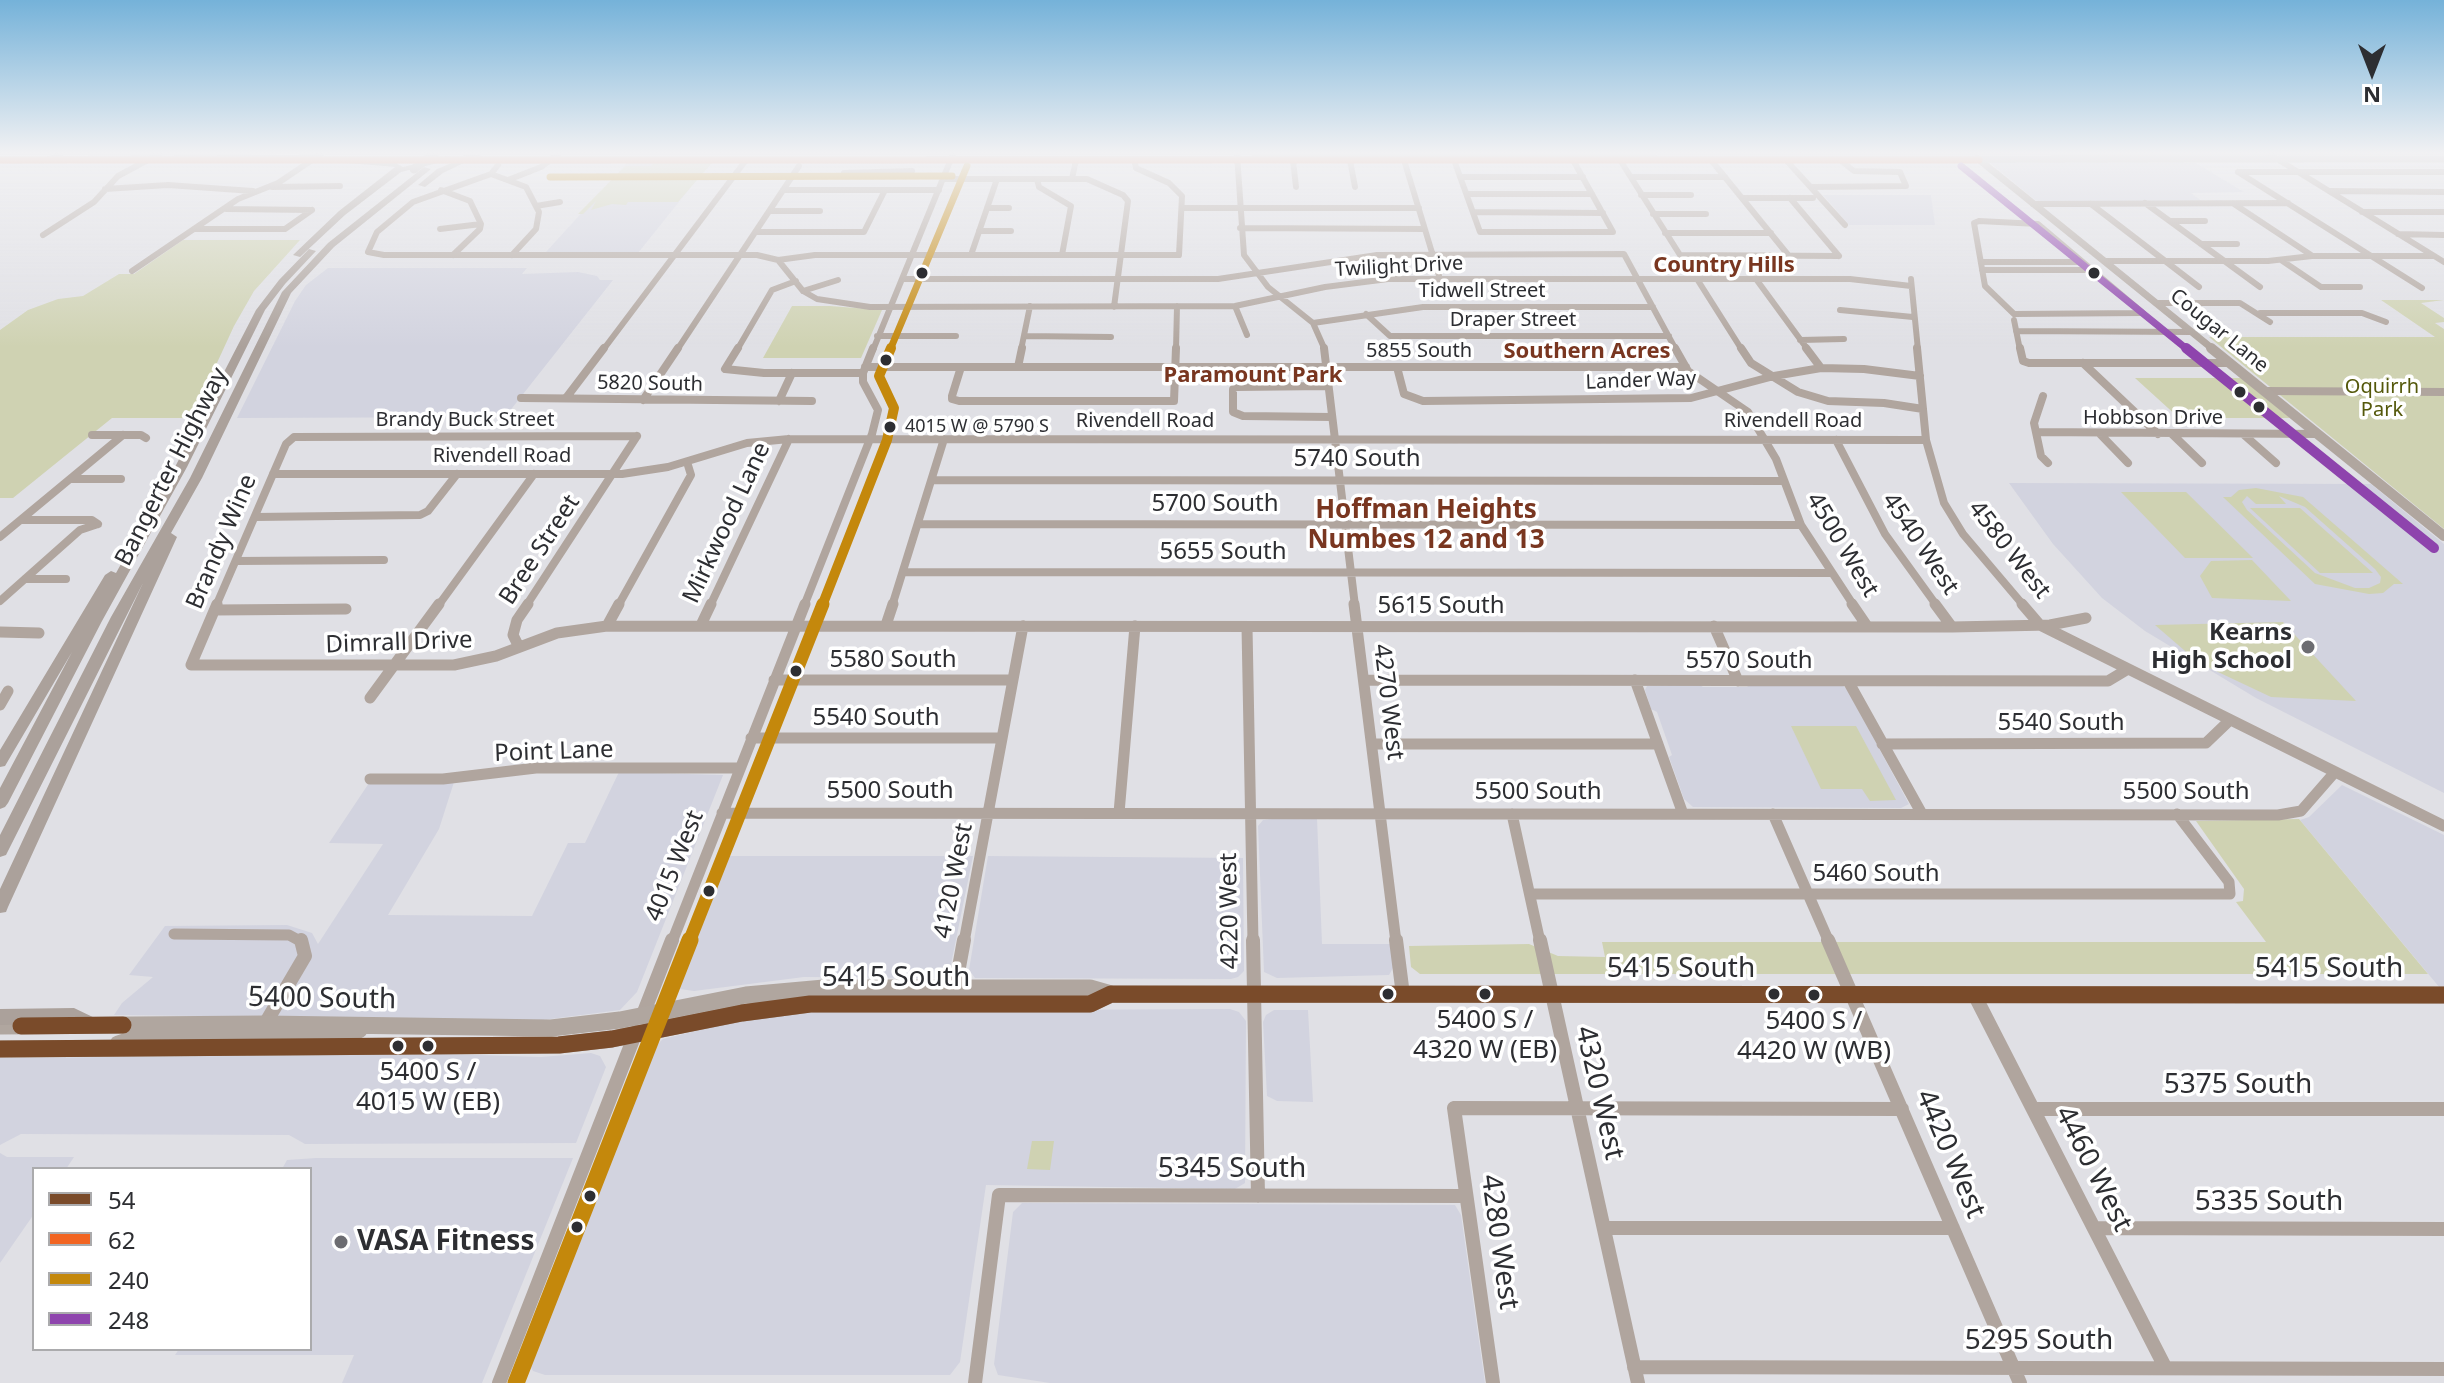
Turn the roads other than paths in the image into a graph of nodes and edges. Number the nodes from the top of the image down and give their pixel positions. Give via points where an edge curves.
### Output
1 (71, 219) edge
2 (72, 219) edge
3 (210, 219) edge
4 (300, 219) edge
5 (336, 219) edge
6 (354, 219) edge
7 (366, 219) edge
8 (393, 219) edge
9 (478, 219) edge
10 (539, 219) edge
11 (702, 219) edge
12 (765, 219) edge
13 (871, 219) edge
14 (927, 219) edge
15 (983, 219) edge
16 (1070, 219) edge
17 (1124, 219) edge
18 (1182, 219) edge
19 (1240, 219) edge
20 (1422, 219) edge
21 (1475, 219) edge
22 (1606, 219) edge
23 (1656, 219) edge
24 (1759, 219) edge
25 (1807, 219) edge
26 (1839, 219) edge
27 (2051, 219) edge
28 (2110, 219) edge
29 (2167, 219) edge
30 (2255, 219) edge
31 (2313, 219) edge
32 (2372, 219) edge
33 (2170, 221) junction
34 (2205, 221) dead end
35 (66, 222) junction
36 (481, 224) junction
37 (1845, 225) dead end
38 (1240, 228) junction
39 (1297, 228) junction
40 (194, 229) junction
41 (440, 229) dead end
42 (1424, 229) junction
43 (979, 231) junction
44 (1011, 231) dead end
45 (756, 232) junction
46 (1665, 233) junction
47 (1771, 233) junction
48 (2397, 234) junction
49 (43, 235) dead end
50 (2444, 235) edge
51 (1298, 239) dead end
52 (2201, 244) junction
53 (2237, 244) dead end
54 (2073, 253) junction
55 (2094, 253) junction
56 (1433, 254) junction
57 (453, 255) junction
58 (512, 255) junction
59 (674, 255) junction
60 (740, 255) junction
61 (912, 255) junction
62 (971, 255) junction
63 (1062, 255) junction
64 (1121, 255) junction
65 (1789, 256) junction
66 (2312, 256) junction
67 (2372, 256) junction
68 (2434, 256) junction
69 (778, 260) junction
70 (2281, 260) junction
71 (2104, 261) junction
72 (2166, 261) junction
73 (2225, 261) junction
74 (2082, 262) junction
75 (2444, 262) edge
76 (1982, 266) junction
77 (2091, 270) junction
78 (132, 271) dead end
79 (1255, 275) junction
80 (902, 279) junction
81 (1117, 279) junction
82 (1440, 279) junction
83 (1638, 279) junction
84 (1697, 279) junction
85 (1756, 279) junction
86 (838, 280) dead end
87 (796, 281) junction
88 (1911, 282) joint
89 (2199, 287) dead end
90 (2260, 287) dead end
91 (2360, 287) dead end
92 (2422, 288) dead end
93 (803, 291) junction
94 (1281, 298) junction
95 (2128, 299) junction
96 (2154, 301) junction
97 (890, 306) junction
98 (1030, 306) junction
99 (1177, 306) junction
100 (1235, 306) junction
101 (1114, 307) junction
102 (1653, 307) junction
103 (261, 310) junction
104 (1840, 310) dead end
105 (2260, 313) junction
106 (2315, 313) junction
107 (1366, 314) junction
108 (1913, 317) junction
109 (2014, 320) dead end
110 (2270, 322) dead end
111 (2328, 322) dead end
112 (2386, 322) dead end
113 (1313, 323) junction
114 (2016, 331) junction
115 (2192, 332) junction
116 (1247, 335) dead end
117 (877, 336) junction
118 (956, 336) dead end
119 (1024, 336) junction
120 (1669, 336) junction
121 (1111, 337) dead end
122 (1844, 339) dead end
123 (1800, 340) junction
124 (2083, 363) junction
125 (2230, 363) junction
126 (961, 367) junction
127 (1018, 367) junction
128 (1175, 367) junction
129 (1327, 367) junction
130 (1397, 367) junction
131 (1686, 367) junction
132 (1821, 368) junction
133 (864, 370) junction
134 (792, 373) junction
135 (1774, 376) junction
136 (1920, 376) junction
137 (1328, 386) junction
138 (2265, 391) junction
139 (1719, 392) junction
140 (2444, 392) edge
141 (2043, 396) dead end
142 (521, 398) dead end
143 (566, 398) junction
144 (643, 400) junction
145 (779, 401) junction
146 (812, 401) dead end
147 (1923, 409) junction
148 (1331, 417) junction
149 (2036, 432) junction
150 (2100, 434) junction
151 (2158, 434) junction
152 (2172, 434) junction
153 (2243, 434) junction
154 (2318, 434) junction
155 (92, 435) dead end
156 (123, 435) junction
157 (637, 436) joint
158 (294, 437) joint
159 (146, 438) dead end
160 (789, 439) junction
161 (870, 439) junction
162 (944, 439) junction
163 (1334, 439) junction
164 (1765, 439) junction
165 (1836, 440) junction
166 (1926, 440) junction
167 (687, 462) junction
168 (2048, 463) dead end
169 (2128, 463) dead end
170 (2202, 463) dead end
171 (2276, 463) dead end
172 (203, 464) junction
173 (181, 467) junction
174 (273, 474) junction
175 (457, 474) junction
176 (534, 474) junction
177 (612, 474) junction
178 (71, 479) junction
179 (121, 479) dead end
180 (932, 480) junction
181 (1341, 480) junction
182 (1783, 481) junction
183 (255, 517) junction
184 (21, 520) junction
185 (918, 524) junction
186 (1346, 524) junction
187 (1801, 525) junction
188 (2444, 536) edge
189 (0, 537) edge
190 (384, 560) dead end
191 (236, 561) junction
192 (903, 572) junction
193 (1352, 572) junction
194 (1831, 573) junction
195 (25, 579) junction
196 (66, 579) dead end
197 (0, 601) edge
198 (346, 609) dead end
199 (215, 610) junction
200 (2086, 618) dead end
201 (701, 625) junction
202 (796, 625) junction
203 (886, 625) junction
204 (2040, 625) junction
205 (607, 626) junction
206 (1023, 626) junction
207 (1135, 626) junction
208 (1358, 626) junction
209 (1714, 626) junction
210 (1867, 626) junction
211 (1247, 627) junction
212 (1952, 627) junction
213 (0, 632) edge
214 (39, 633) dead end
215 (519, 647) junction
216 (191, 665) joint
217 (394, 666) junction
218 (2128, 669) junction
219 (774, 680) junction
220 (1012, 680) junction
221 (1366, 680) junction
222 (1635, 680) junction
223 (1738, 681) junction
224 (1848, 681) junction
225 (0, 691) edge
226 (370, 698) dead end
227 (0, 705) edge
228 (2230, 720) junction
229 (751, 738) junction
230 (1001, 738) junction
231 (1373, 744) junction
232 (1658, 744) junction
233 (1882, 744) junction
234 (0, 762) edge
235 (740, 768) junction
236 (2335, 772) junction
237 (370, 779) dead end
238 (0, 803) edge
239 (722, 813) junction
240 (989, 813) junction
241 (1119, 813) junction
242 (1250, 813) junction
243 (1382, 814) junction
244 (1512, 814) junction
245 (1683, 814) junction
246 (1773, 814) junction
247 (1922, 814) junction
248 (2177, 814) junction
249 (2444, 826) edge
250 (0, 851) edge
251 (1530, 894) junction
252 (1810, 896) junction
253 (0, 907) edge
254 (174, 934) dead end
255 (1852, 994) junction
256 (1974, 994) junction
257 (1253, 995) junction
258 (1403, 995) junction
259 (1552, 995) junction
260 (2444, 995) edge
261 (954, 996) junction
262 (643, 1015) junction
263 (0, 1017) edge
264 (265, 1024) junction
265 (93, 1025) junction
266 (386, 1025) junction
267 (0, 1026) edge
268 (635, 1035) junction
269 (226, 1047) junction
270 (104, 1048) junction
271 (0, 1049) edge
272 (1577, 1108) junction
273 (1902, 1109) junction
274 (2033, 1109) junction
275 (2444, 1109) edge
276 (1258, 1196) junction
277 (1466, 1196) junction
278 (1604, 1228) junction
279 (1953, 1228) junction
280 (2094, 1228) junction
281 (2444, 1229) edge
282 (2165, 1367) junction
283 (2444, 1369) edge
284 (1636, 1375) edge
285 (2017, 1375) edge
286 (2391, 1376) edge
287 (499, 1383) edge
288 (975, 1383) edge
289 (1493, 1383) edge

1 - 35 street
2 - 35 street
3 - 40 street
4 - 40 street via 285,229
5 - 103 highway via 267,290
6 - 103 highway, Bangerter Highway via 311,251
7 - 172 highway, Bangerter Highway via 283,299
8 - 57 street via 375,235 368,252
9 - 36 street
10 - 58 street
11 - 59 street
12 - 45 street
13 - 45 street via 864,232
14 - 61 street
15 - 43 street
16 - 63 street
17 - 64 street
18 - 64 street via 1179,255
19 - 38 street
20 - 42 street
21 - 22 street via 1480,232 1613,232
23 - 46 street
24 - 47 street
25 - 65 street via 1839,256
26 - 37 street
27 - 55 main road, Cougar Lane
28 - 72 street
29 - 33 street
30 - 66 street
31 - 67 street
32 - 48 street
33 - 34 street
33 - 52 street
35 - 49 street
36 - 41 street
36 - 57 street
38 - 39 street
38 - 79 street via 1244,255
39 - 42 street
39 - 51 street
40 - 78 street
42 - 56 street
43 - 44 street
43 - 62 street
45 - 60 street
46 - 47 street
46 - 65 street via 1680,255
47 - 65 street
48 - 50 street
48 - 68 street
52 - 53 street
52 - 73 street
54 - 55 street
54 - 74 street
54 - 76 street via 2035,222 1979,221 1974,223
55 - 71 main road, Cougar Lane
56 - 79 street via 1347,257
56 - 82 street
56 - 83 street via 1624,254
57 - 58 street
58 - 59 street
59 - 60 street
59 - 143 street
60 - 69 street
60 - 144 street
61 - 62 street
61 - 69 street
61 - 80 street
62 - 63 street
63 - 64 street
64 - 81 street
66 - 67 street
66 - 70 street
67 - 68 street
67 - 92 street
68 - 75 street
69 - 87 street
70 - 73 street
70 - 91 street via 2321,287
71 - 72 street
71 - 96 main road, Cougar Lane
72 - 73 street
72 - 89 street
73 - 90 street
74 - 76 street
74 - 77 street
76 - 77 street
76 - 95 street via 1985,286 2014,314 2143,313
77 - 95 street
79 - 81 street
79 - 94 street
80 - 81 street
80 - 97 street
81 - 101 street
82 - 83 street, Twilight Drive
82 - 94 street, Twilight Drive via 1356,282
83 - 84 street, Twilight Drive
83 - 102 street
84 - 85 street, Twilight Drive
84 - 135 street via 1751,363
85 - 88 street, Twilight Drive
85 - 123 street
86 - 93 street
87 - 93 street
87 - 134 street, 5855 South via 772,290 725,369
88 - 108 street, 4580 West
93 - 97 street, Twilight Drive via 826,302
94 - 100 street, Twilight Drive
94 - 113 street
95 - 96 street
96 - 105 street via 2240,303
96 - 115 main road, Cougar Lane
97 - 98 street, Twilight Drive
97 - 117 street
98 - 101 street, Twilight Drive
98 - 119 street
99 - 100 street, Twilight Drive
99 - 101 street, Twilight Drive
99 - 128 street
100 - 116 street
102 - 107 street, Tidwell Street via 1423,307
102 - 120 street
103 - 173 highway, Bangerter Highway
104 - 108 street
105 - 106 street
105 - 110 street
106 - 111 street
106 - 112 street via 2371,314
107 - 113 street, Tidwell Street
107 - 120 street, Draper Street via 1390,336
108 - 136 street, 4580 West
109 - 114 street
113 - 129 street, 4270 West
114 - 115 street
114 - 124 street via 2023,361
115 - 125 main road, Cougar Lane
117 - 118 street
117 - 133 street
119 - 121 street
119 - 127 street
120 - 131 street
122 - 123 street
123 - 132 street
124 - 125 street
124 - 151 street
125 - 138 main road, Cougar Lane
126 - 127 street, 5855 South
126 - 128 street via 952,399 1174,401
126 - 133 street, 5855 South
127 - 128 street, 5855 South
128 - 129 street, 5855 South
129 - 130 street, 5855 South
129 - 137 street, 4270 West
130 - 131 street, 5855 South
130 - 139 street, Lander Way via 1403,392 1423,401 1676,399
131 - 139 street, 4500 West
132 - 135 street, Lander Way
132 - 136 street, Lander Way
133 - 134 street, 5855 South
133 - 161 street, 4015 West via 863,382 878,410
134 - 145 street
135 - 139 street, Lander Way
135 - 147 street via 1819,399
136 - 147 street, 4580 West
137 - 148 street, 4270 West
137 - 148 street via 1236,387 1235,414
138 - 140 street
138 - 154 main road, Cougar Lane
139 - 164 street, 4500 West via 1748,412
141 - 149 street via 2034,419
142 - 143 street, 5820 South
143 - 144 street, 5820 South
144 - 145 street, 5820 South
145 - 146 street, 5820 South
147 - 166 street, 4580 West
148 - 163 street, 4270 West
149 - 150 street, Hobbson Drive
149 - 168 street via 2041,456
150 - 151 street, Hobbson Drive
150 - 169 street
151 - 152 street, Hobbson Drive
152 - 153 street, Hobbson Drive
152 - 170 street
153 - 154 street, Hobbson Drive
153 - 171 street
154 - 188 main road, Cougar Lane
155 - 156 street
156 - 159 street
156 - 178 street
157 - 158 street, Brandy Buck Street
157 - 177 street, Bree Street
158 - 174 street, Brandy Wine
160 - 161 street, Rivendell Road
160 - 167 street, Rivendell Road via 747,443
160 - 201 street, Mirkwood Lane
161 - 162 street, Rivendell Road
161 - 202 street, 4015 West
162 - 163 street, Rivendell Road
162 - 180 street
163 - 164 street, Rivendell Road
163 - 181 street, 4270 West
164 - 165 street, Rivendell Road
164 - 182 street, 4500 West
165 - 166 street, Rivendell Road
165 - 212 street, 4540 West via 1885,534
166 - 204 street, 4580 West via 1944,503 1963,534
167 - 177 street, Rivendell Road
167 - 205 street via 691,475
172 - 250 highway, Bangerter Highway via 118,617
172 - 253 highway
173 - 234 highway
173 - 238 highway, Bangerter Highway
174 - 175 street, Rivendell Road
174 - 183 street, Brandy Wine
175 - 176 street, Rivendell Road
175 - 183 street via 420,515
176 - 177 street, Rivendell Road
176 - 217 street
177 - 215 street, Bree Street via 517,620 513,635
178 - 179 street
178 - 184 street
180 - 181 street, 5740 South
180 - 185 street
181 - 182 street, 5740 South
181 - 186 street, 4270 West
182 - 187 street, 4500 West
183 - 191 street, Brandy Wine
184 - 189 street
184 - 195 street via 98,524 80,530
185 - 186 street, 5700 South
185 - 192 street
186 - 187 street, 5700 South
186 - 193 street, 4270 West
187 - 194 street, 4500 West
190 - 191 street
191 - 199 street, Brandy Wine
192 - 193 street, 5655 South
192 - 203 street
193 - 194 street, 5655 South
193 - 208 street, 4270 West
194 - 210 street, 4500 West
195 - 196 street
195 - 197 street
198 - 199 street
199 - 216 street, Brandy Wine
200 - 204 street, 5615 South
201 - 202 street, Dimrall Drive
201 - 205 street, Dimrall Drive
202 - 203 street, 5615 South
202 - 219 street, 4015 West
203 - 206 street, 5615 South
204 - 212 street, 5615 South
204 - 218 street
205 - 215 street, Dimrall Drive via 557,633
206 - 207 street, 5615 South
206 - 220 street, 4120 West
207 - 211 street, 5615 South
207 - 241 street
208 - 209 street, 5615 South
208 - 211 street, 5615 South
208 - 221 street, 4270 West
209 - 210 street, 5615 South
209 - 223 street
210 - 212 street, 5615 South
211 - 242 street, 4220 West
213 - 214 street
215 - 217 street, Dimrall Drive via 468,663
216 - 217 street, Dimrall Drive
217 - 226 street
218 - 224 street, 5570 South via 2108,681
218 - 228 street
219 - 220 street, 5580 South
219 - 229 street, 4015 West
220 - 230 street, 4120 West
221 - 222 street, 5570 South
221 - 231 street, 4270 West
222 - 223 street, 5570 South
222 - 232 street
223 - 224 street, 5570 South
224 - 233 street
225 - 227 street via 8,691
228 - 233 street, 5540 South via 2206,743
228 - 236 street
229 - 230 street, 5540 South
229 - 235 street, 4015 West
230 - 240 street, 4120 West
231 - 232 street
231 - 243 street, 4270 West
232 - 245 street
233 - 247 street
235 - 237 street, Point Lane via 536,768 443,779
235 - 239 street, 4015 West
236 - 248 street, 5500 South via 2297,813
236 - 249 street
239 - 240 street, 5500 South
239 - 262 street, 4015 West
240 - 241 street, 5500 South
240 - 261 street, 4120 West
241 - 242 street, 5500 South
242 - 243 street, 5500 South
242 - 257 street, 4220 West
243 - 244 street, 5500 South
243 - 258 street, 4270 West
244 - 245 street, 5500 South
244 - 251 street, 4320 West
245 - 246 street, 5500 South
246 - 247 street, 5500 South
246 - 252 street, 4420 West
247 - 248 street, 5500 South
248 - 252 street, 5460 South via 2232,887 2230,894
251 - 252 street, 5460 South
251 - 259 street, 4320 West
252 - 255 street, 4420 West
254 - 264 street via 272,934 301,940 305,956
255 - 256 main road, 5415 South
255 - 259 main road, 5415 South
255 - 273 street, 4420 West
256 - 260 main road, 5415 South
256 - 274 street, 4460 West
257 - 258 main road, 5415 South
257 - 261 main road, 5415 South via 1111,994 1090,1004
257 - 276 street, 4220 West
258 - 259 main road, 5415 South
259 - 272 street, 4320 West
261 - 262 main road, 5415 South via 794,989
261 - 268 main road, 5415 South via 810,1004
262 - 266 main road, 5400 South via 551,1028
262 - 268 street, 4015 West
263 - 265 highway via 74,1016
264 - 265 main road, 5400 South
264 - 266 main road, 5400 South
264 - 270 main road via 226,1034 136,1038
265 - 267 main road, 5400 South
266 - 269 main road via 343,1033 259,1036
268 - 269 main road, 5400 South via 559,1045
268 - 287 street, 4015 West
269 - 270 main road, 5400 South
270 - 271 main road, 5400 South
272 - 273 street
272 - 277 street, 4280 West via 1454,1108
272 - 278 street, 4320 West
273 - 279 street, 4420 West
274 - 275 street, 5375 South
274 - 280 street, 4460 West
276 - 277 street, 5345 South
276 - 288 street, 5345 South via 999,1195
277 - 289 street, 4280 West
278 - 279 street
278 - 284 street, 4320 West
279 - 285 street, 4420 West
280 - 281 street, 5335 South
280 - 282 street, 4460 West
282 - 285 street, 5295 South
282 - 286 street, 5295 South
283 - 286 street, 5295 South
284 - 285 street, 5295 South

